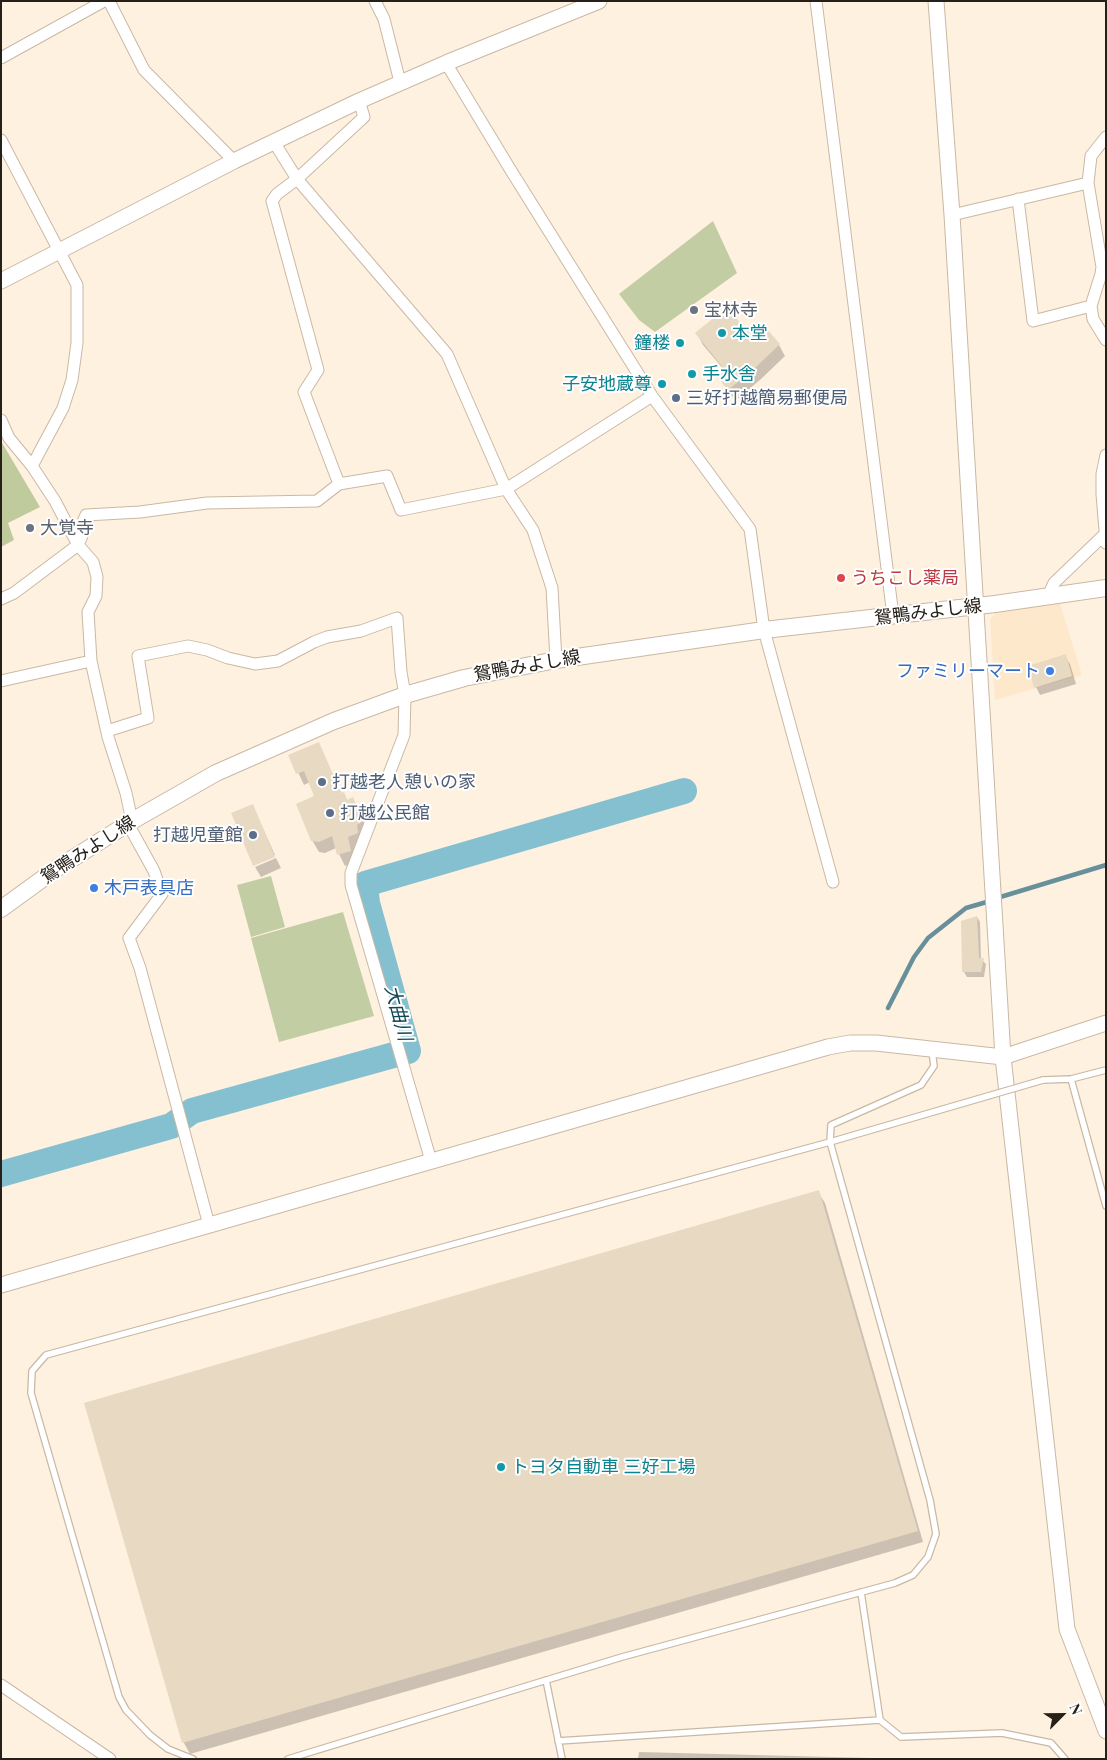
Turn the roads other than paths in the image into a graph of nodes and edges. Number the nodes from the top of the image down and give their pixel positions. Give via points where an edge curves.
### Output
1 (104, 1) edge
2 (109, 1) edge
3 (375, 1) edge
4 (599, 1) edge
5 (816, 1) edge
6 (936, 1) edge
7 (1, 58) edge
8 (446, 63) junction
9 (400, 82) junction
10 (360, 101) junction
11 (1106, 137) edge
12 (1, 140) edge
13 (274, 142) junction
14 (234, 161) junction
15 (297, 179) junction
16 (1088, 183) junction
17 (1018, 199) junction
18 (952, 214) junction
19 (59, 251) junction
20 (1, 282) edge
21 (1092, 306) junction
22 (1106, 340) edge
23 (652, 396) junction
24 (1, 420) edge
25 (1106, 455) edge
26 (32, 466) junction
27 (339, 484) junction
28 (506, 489) junction
29 (1105, 533) edge
30 (1106, 543) edge
31 (78, 546) junction
32 (1106, 588) edge
33 (1048, 596) junction
34 (1, 599) edge
35 (975, 606) junction
36 (893, 616) junction
37 (764, 630) junction
38 (556, 660) junction
39 (91, 661) junction
40 (1, 681) edge
41 (405, 695) junction
42 (106, 731) junction
43 (130, 822) junction
44 (834, 882) dead end
45 (1, 909) edge
46 (1106, 1022) edge
47 (932, 1049) junction
48 (1003, 1057) junction
49 (1106, 1070) edge
50 (1072, 1079) junction
51 (830, 1142) junction
52 (431, 1161) junction
53 (1106, 1206) edge
54 (209, 1226) junction
55 (1, 1285) edge
56 (861, 1592) junction
57 (546, 1680) junction
58 (1, 1685) edge
59 (880, 1720) junction
60 (1106, 1731) edge
61 (558, 1741) junction
62 (110, 1759) edge
63 (194, 1759) edge
64 (288, 1759) edge
65 (562, 1759) edge
66 (1065, 1759) edge

1 - 7 street
2 - 14 street via 144,70
3 - 9 street via 384,19
4 - 8 street
5 - 36 street
6 - 18 street
8 - 9 street
8 - 23 street
9 - 10 street
10 - 13 street
10 - 15 street via 364,117
11 - 16 street via 1091,156
12 - 19 street
13 - 14 street
13 - 15 street
14 - 19 street
15 - 27 street via 272,201 318,370 304,392
15 - 28 street via 447,354
16 - 17 street
16 - 21 street via 1102,267
17 - 18 street
17 - 21 street via 1033,321
18 - 35 street
19 - 20 street
19 - 26 street via 77,285 74,371 62,408
21 - 22 street via 1094,319
23 - 28 street
23 - 37 street via 750,529
24 - 26 street via 9,438
25 - 29 street via 1102,484
26 - 31 street
27 - 28 street via 387,476 401,510
27 - 31 street via 317,501 207,503 86,515
28 - 38 street via 533,530 552,588
29 - 30 street
29 - 33 street via 1054,583
31 - 34 street
31 - 39 street via 93,562 97,577 96,596 88,612
32 - 33 main road, 鴛鴨みよし線
33 - 35 main road, 鴛鴨みよし線
35 - 36 main road, 鴛鴨みよし線
35 - 48 street
36 - 37 main road, 鴛鴨みよし線
37 - 38 main road, 鴛鴨みよし線
37 - 44 street
38 - 41 main road, 鴛鴨みよし線 via 464,678
39 - 40 street
39 - 42 street
41 - 42 street via 397,618 314,642 278,661 255,664 188,646 138,656 148,718
41 - 43 main road, 鴛鴨みよし線 via 334,720 280,744 216,774
41 - 52 street via 404,735 350,873
42 - 43 street via 126,793
43 - 45 main road, 鴛鴨みよし線
43 - 54 street via 162,894 129,938 140,968
46 - 48 street
47 - 48 street
47 - 51 lane via 934,1066 922,1085 831,1125
47 - 52 street via 876,1043 828,1047
48 - 60 street via 1067,1629
49 - 50 lane
50 - 51 lane, bridge via 1043,1080
50 - 53 lane
51 - 56 lane via 930,1500 936,1534 928,1557 913,1576
51 - 63 lane via 46,1354 32,1371 31,1393 119,1697 126,1710 150,1735 168,1748
52 - 54 street
54 - 55 street
56 - 57 lane
56 - 59 lane
57 - 61 lane
57 - 64 lane
58 - 62 street
59 - 61 lane
59 - 66 lane via 901,1737 1002,1733 1051,1743
61 - 65 lane

